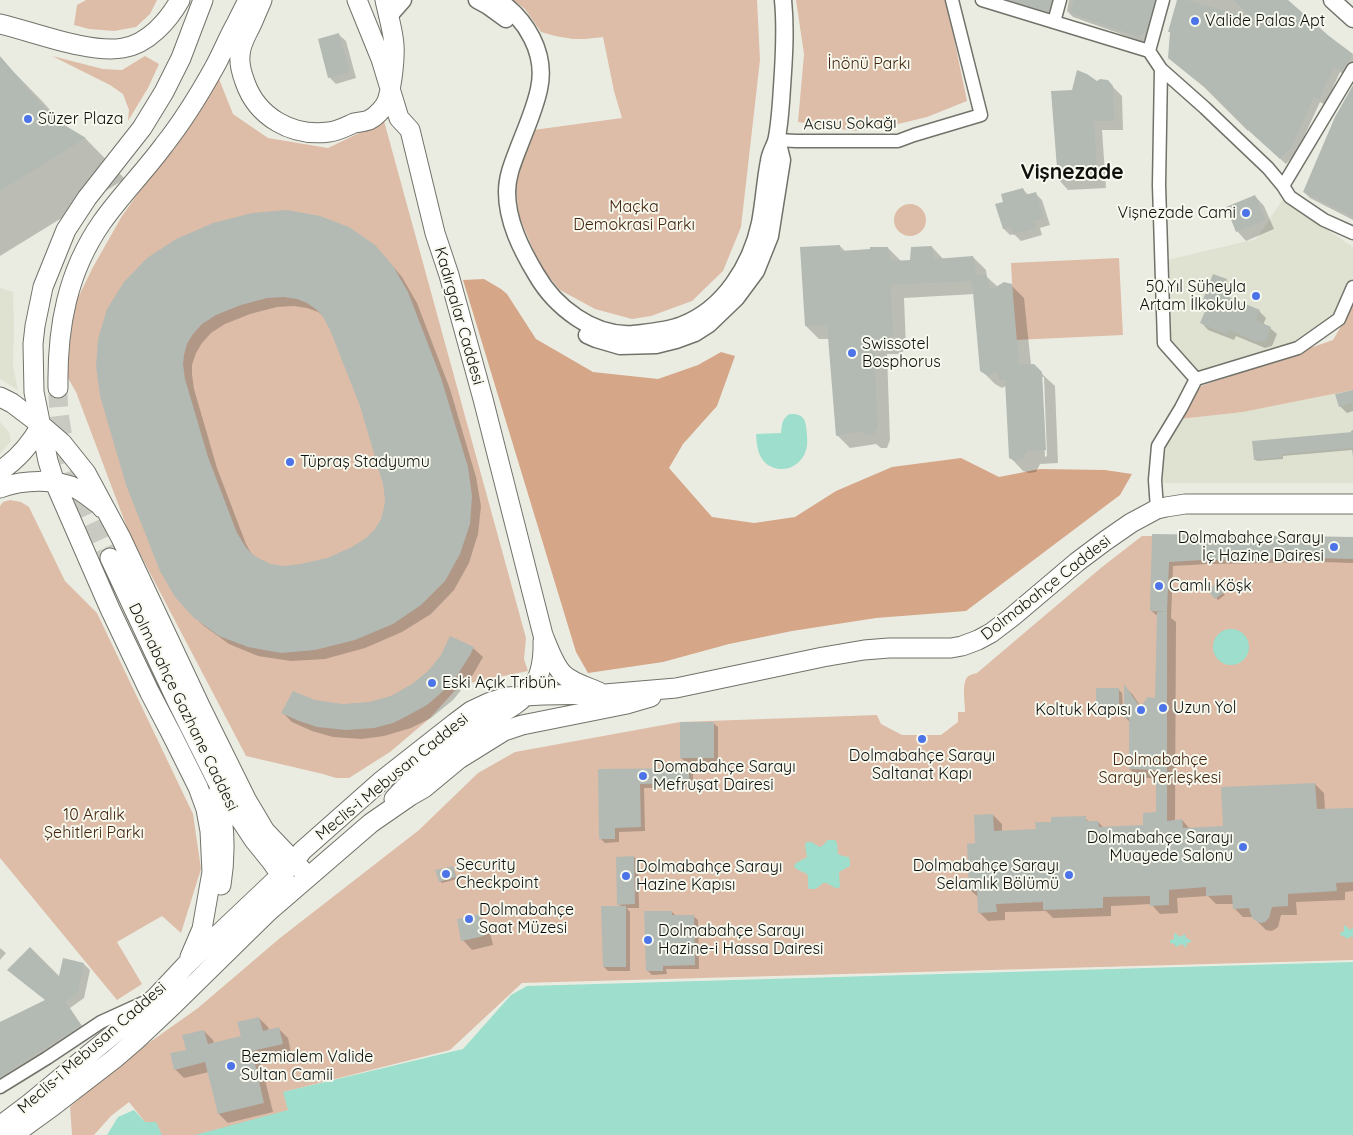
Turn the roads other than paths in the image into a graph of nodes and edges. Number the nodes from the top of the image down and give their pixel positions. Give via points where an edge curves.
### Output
1 (180, 0) edge
2 (202, 0) edge
3 (248, 0) edge
4 (262, 0) edge
5 (357, 0) edge
6 (373, 0) edge
7 (403, 0) edge
8 (477, 0) edge
9 (498, 0) edge
10 (783, 0) edge
11 (952, 0) edge
12 (982, 0) edge
13 (1060, 0) edge
14 (1164, 0) edge
15 (1332, 0) edge
16 (387, 8) edge
17 (1353, 19) edge
18 (1054, 22) junction
19 (0, 24) edge
20 (1149, 51) junction
21 (394, 59) junction
22 (1161, 69) junction
23 (1353, 69) edge
24 (390, 89) junction
25 (777, 140) junction
26 (1283, 186) junction
27 (1353, 233) edge
28 (1353, 288) edge
29 (1196, 379) junction
30 (58, 388) tunnel mouth
31 (0, 397) edge
32 (41, 425) junction
33 (0, 471) edge
34 (55, 483) junction
35 (0, 488) edge
36 (1353, 504) edge
37 (1157, 509) junction
38 (109, 517) junction
39 (110, 558) tunnel mouth
40 (543, 635) junction
41 (676, 688) junction
42 (605, 694) junction
43 (526, 696) junction
44 (213, 772) junction
45 (379, 817) junction
46 (288, 868) junction
47 (308, 877) junction
48 (292, 892) junction
49 (202, 929) junction
50 (186, 965) junction
51 (156, 997) junction
52 (0, 1087) edge
53 (0, 1126) edge
54 (13, 1135) edge

1 - 19 main road via 149,36 123,48 76,45
2 - 32 main road via 181,58 164,92 142,128 75,216 48,272 33,344 34,392
3 - 30 main road via 193,104 103,221 81,259 72,278 62,324
4 - 24 main road via 241,44 240,57 249,93 260,110 292,130 329,132 369,120 384,107
5 - 24 main road
6 - 21 main road
7 - 16 main road
8 - 25 main road via 498,12 518,33 533,76 500,173 500,211 512,251 538,295 555,314 596,339 620,346 656,345 676,340 709,324 736,298 756,271 770,236 782,160
9 - 25 main road via 510,9 531,35 541,66 539,88 508,176 509,213 522,250 540,280 559,304 598,329 624,334 658,331 689,322 714,306 749,258 760,224 769,157
10 - 25 main road via 783,72
11 - 25 street, Acısu Sokağı via 981,115 898,142
12 - 18 street
13 - 18 street
14 - 20 street
15 - 17 main road
16 - 21 main road, Kadırgalar Caddesi
18 - 20 street
20 - 22 street
21 - 24 main road, Kadırgalar Caddesi
22 - 26 street via 1212,114
22 - 29 street via 1159,185 1164,343
23 - 26 street
24 - 40 main road, Kadırgalar Caddesi via 399,118 410,130
26 - 27 street via 1299,204
28 - 29 street via 1339,319 1298,348
29 - 37 street via 1158,446
31 - 32 main road
32 - 33 main road via 21,454
32 - 34 main road
32 - 38 main road via 62,443 86,473
34 - 35 main road via 32,481
34 - 38 main road via 77,489 100,505
34 - 49 main road via 110,609 206,809 212,872
36 - 37 main road, Dolmabahçe Caddesi via 1185,504
37 - 41 main road, Dolmabahçe Caddesi via 1105,541 1012,617 978,640 951,648 864,650
38 - 46 main road via 246,799
39 - 44 main road, Dolmabahçe Gazhane Caddesi
40 - 42 main road, Kadırgalar Caddesi via 562,673
40 - 43 main road, Kadırgalar Caddesi via 542,666
41 - 42 main road, Meclis-i Mebusan Caddesi
41 - 45 main road, Meclis-i Mebusan Caddesi via 627,704 504,731
42 - 43 main road, Meclis-i Mebusan Caddesi
43 - 45 main road via 446,751 407,784
43 - 46 main road, Meclis-i Mebusan Caddesi via 506,697 466,715 373,788 302,851
44 - 46 main road, Dolmabahçe Gazhane Caddesi via 254,840
44 - 49 main road via 222,816 225,854 219,895
45 - 47 main road, Meclis-i Mebusan Caddesi
46 - 47 main road
46 - 48 main road
46 - 50 main road, Meclis-i Mebusan Caddesi
47 - 48 main road, Meclis-i Mebusan Caddesi
48 - 54 main road, Meclis-i Mebusan Caddesi via 136,1040
49 - 50 main road
50 - 51 main road, Meclis-i Mebusan Caddesi
51 - 52 street via 101,1022
51 - 53 main road, Meclis-i Mebusan Caddesi

